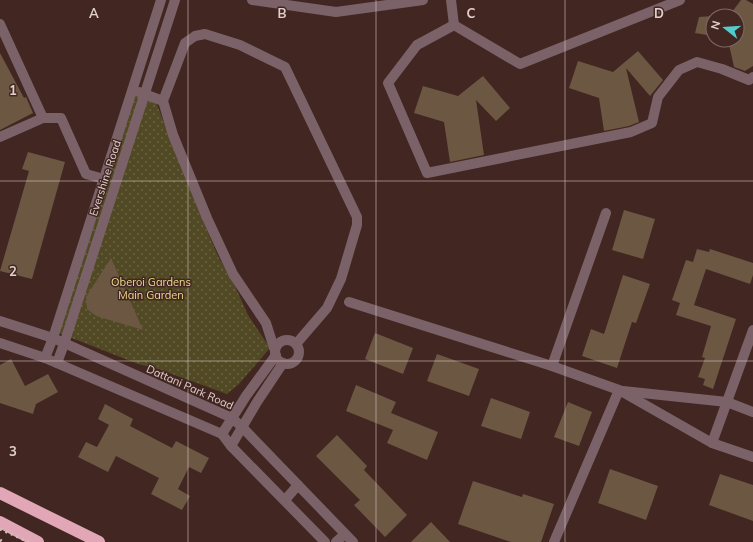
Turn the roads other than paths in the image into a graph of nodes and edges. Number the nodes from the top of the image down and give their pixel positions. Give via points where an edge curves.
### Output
1 (161, 0) edge
2 (175, 0) edge
3 (252, 0) edge
4 (423, 0) edge
5 (451, 0) edge
6 (680, 0) edge
7 (0, 24) edge
8 (454, 25) junction
9 (753, 77) edge
10 (132, 90) junction
11 (145, 94) junction
12 (163, 101) junction
13 (43, 118) junction
14 (0, 137) edge
15 (104, 179) junction
16 (606, 213) dead end
17 (349, 302) dead end
18 (0, 321) edge
19 (753, 330) edge
20 (53, 338) junction
21 (0, 343) edge
22 (64, 344) junction
23 (296, 344) junction
24 (276, 353) junction
25 (45, 358) junction
26 (57, 363) junction
27 (283, 363) junction
28 (552, 366) junction
29 (619, 390) junction
30 (727, 402) junction
31 (753, 412) edge
32 (232, 418) junction
33 (242, 427) junction
34 (222, 434) junction
35 (712, 443) junction
36 (231, 446) junction
37 (753, 457) edge
38 (298, 485) junction
39 (0, 493) edge
40 (285, 500) junction
41 (0, 522) edge
42 (345, 534) junction
43 (38, 542) edge
44 (99, 542) edge
45 (325, 542) edge
46 (336, 542) edge
47 (353, 542) edge
48 (554, 542) edge

1 - 10 street, Evershine Road
2 - 11 street, Evershine Road
3 - 4 street via 336,12
5 - 8 street
6 - 8 street via 520,64
7 - 13 street
8 - 9 street via 417,45 388,83 427,173 631,132 652,123 658,97 679,70 697,62 749,80
10 - 11 street
10 - 15 street, Evershine Road
11 - 12 street
11 - 22 street, Evershine Road
12 - 23 street via 185,43 194,36 205,34 240,45 286,67 357,217 341,279 328,308
12 - 24 street via 173,135 207,218 233,274 266,323
13 - 14 street
13 - 15 street via 61,118 86,174
15 - 20 street, Evershine Road
16 - 28 street
17 - 28 street
18 - 20 street, Dattani Park Road
19 - 30 street
20 - 22 street, Dattani Park Road
20 - 25 street, Evershine Road
21 - 25 street
22 - 26 street, Evershine Road
22 - 32 street, Dattani Park Road
23 - 24 street via 285,340 278,344
23 - 27 street via 299,352 296,359 291,363
24 - 27 street
24 - 32 street
25 - 26 street
26 - 34 street
27 - 33 street
28 - 29 street
29 - 30 street
29 - 35 street
29 - 48 street
30 - 31 street
30 - 35 street
32 - 33 street, Dattani Park Road
32 - 34 street
33 - 36 street
33 - 38 street, Dattani Park Road
34 - 36 street
35 - 37 street
36 - 40 street
38 - 40 street
38 - 42 street, Dattani Park Road
39 - 44 highway
40 - 45 street
41 - 43 highway
42 - 46 street
42 - 47 street, Dattani Park Road

